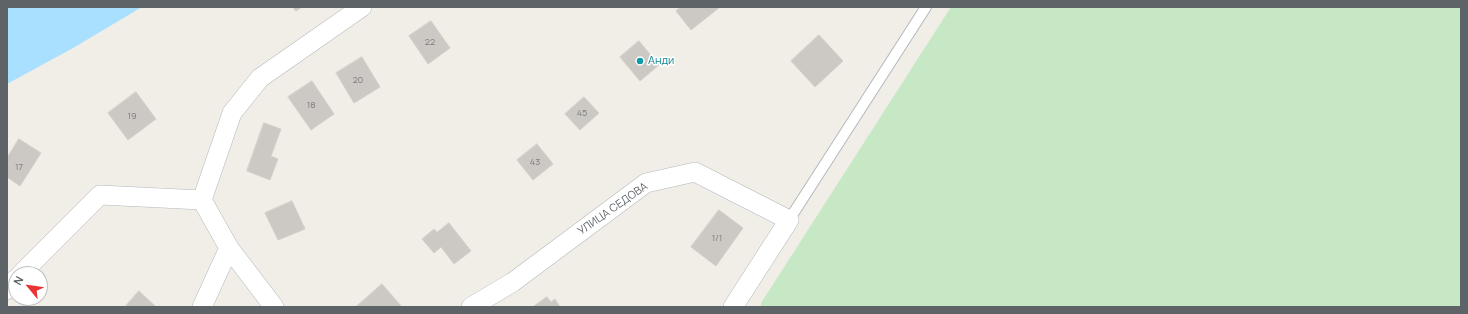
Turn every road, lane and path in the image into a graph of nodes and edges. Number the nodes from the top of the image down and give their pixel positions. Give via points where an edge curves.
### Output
1 (362, 7) edge
2 (926, 7) edge
3 (202, 200) junction
4 (789, 220) junction
5 (229, 248) junction
6 (29, 266) edge
7 (202, 307) edge
8 (274, 307) edge
9 (471, 307) edge
10 (734, 307) edge

1 - 3 street via 260,78 232,113
2 - 4 lane
3 - 5 street
3 - 6 street via 100,195
4 - 9 street, УЛИЦА СЕДОВА via 695,172 646,183 512,282
4 - 10 street
5 - 7 street
5 - 8 street

